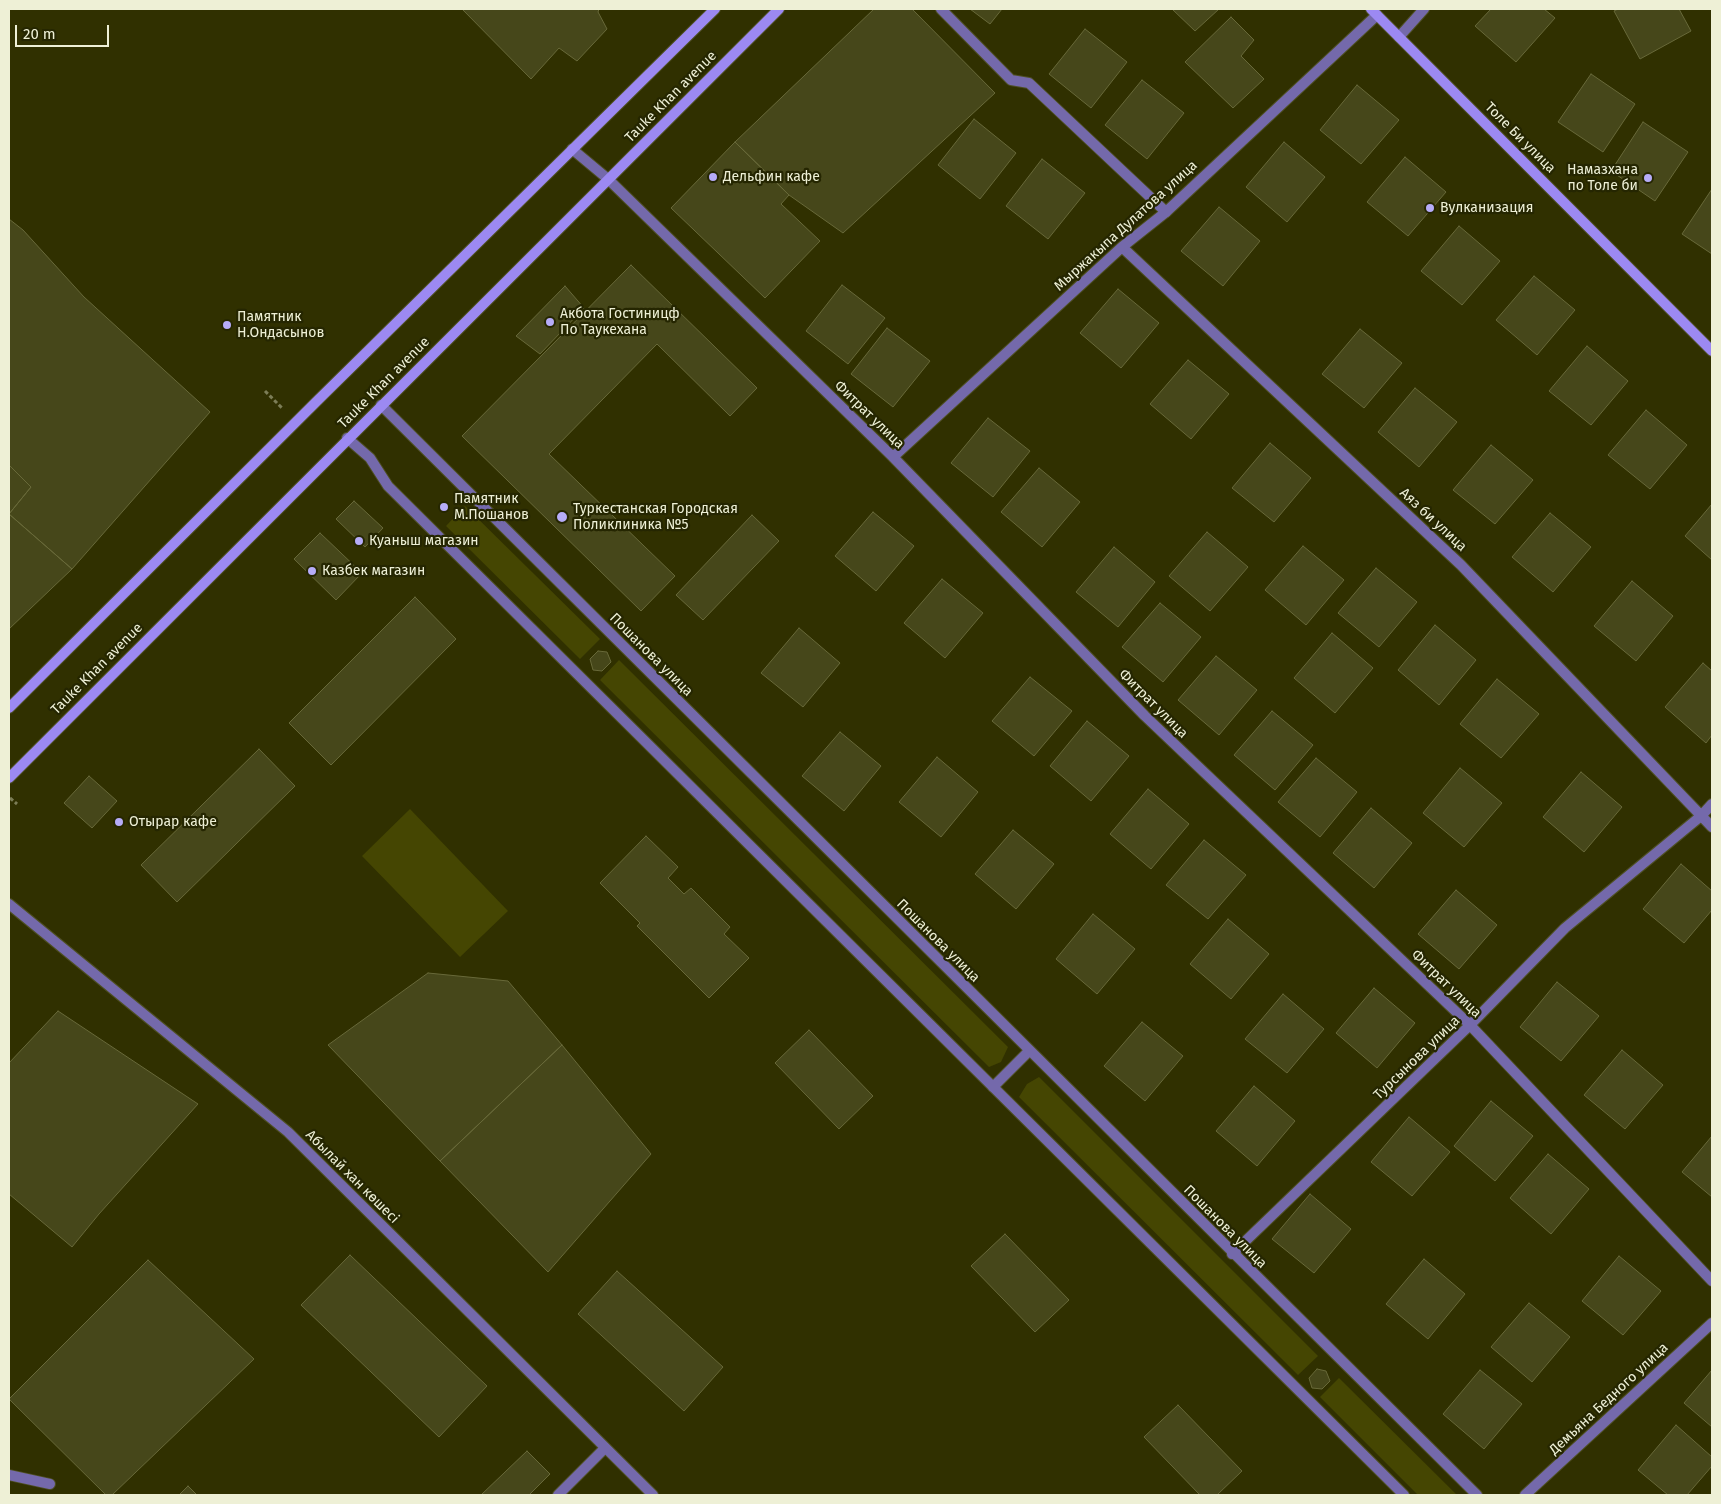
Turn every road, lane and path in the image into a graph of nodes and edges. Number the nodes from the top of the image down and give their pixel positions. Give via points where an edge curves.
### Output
1 (715, 9) edge
2 (779, 9) edge
3 (941, 9) edge
4 (1424, 9) edge
5 (1374, 12) edge
6 (1399, 37) junction
7 (572, 149) junction
8 (608, 179) junction
9 (1166, 212) junction
10 (1122, 247) junction
11 (1712, 351) edge
12 (381, 405) junction
13 (347, 438) junction
14 (893, 457) junction
15 (9, 708) edge
16 (9, 778) edge
17 (1712, 804) edge
18 (1701, 816) junction
19 (1712, 827) edge
20 (9, 904) edge
21 (1470, 1025) junction
22 (1029, 1051) junction
23 (993, 1087) junction
24 (1232, 1254) junction
25 (1712, 1281) edge
26 (1712, 1323) edge
27 (605, 1448) junction
28 (9, 1475) edge
29 (50, 1484) dead end
30 (558, 1495) edge
31 (653, 1495) edge
32 (1404, 1495) edge
33 (1477, 1495) edge
34 (1525, 1495) edge

1 - 7 street
2 - 8 street, Tauke Khan avenue
3 - 9 street via 1011,80 1029,83
4 - 6 street
5 - 6 street, Толе Би улица
5 - 9 street, Мыржакыпа Дулатова улица
6 - 11 street, Толе Би улица
7 - 8 street, Фитрат улица
7 - 15 street
8 - 12 street, Tauke Khan avenue
8 - 14 street, Фитрат улица
9 - 10 street, Мыржакыпа Дулатова улица
10 - 14 street, Мыржакыпа Дулатова улица
10 - 18 street, Аяз би улица via 1461,565
12 - 13 street, Tauke Khan avenue
12 - 22 street, Пошанова улица
13 - 16 street, Tauke Khan avenue
13 - 23 street via 370,458 388,486
14 - 21 street, Фитрат улица via 1145,716
17 - 18 street, Турсынова улица
18 - 19 street, Аяз би улица
18 - 21 street, Турсынова улица via 1564,928
20 - 27 street, Абылай хан көшесі via 288,1132
21 - 24 street, Турсынова улица
21 - 25 street, Фитрат улица
22 - 23 street
22 - 24 street, Пошанова улица
23 - 32 street
24 - 33 street, Пошанова улица
26 - 34 street, Демьяна Бедного улица
27 - 30 street
27 - 31 street, Абылай хан көшесі
28 - 29 street

